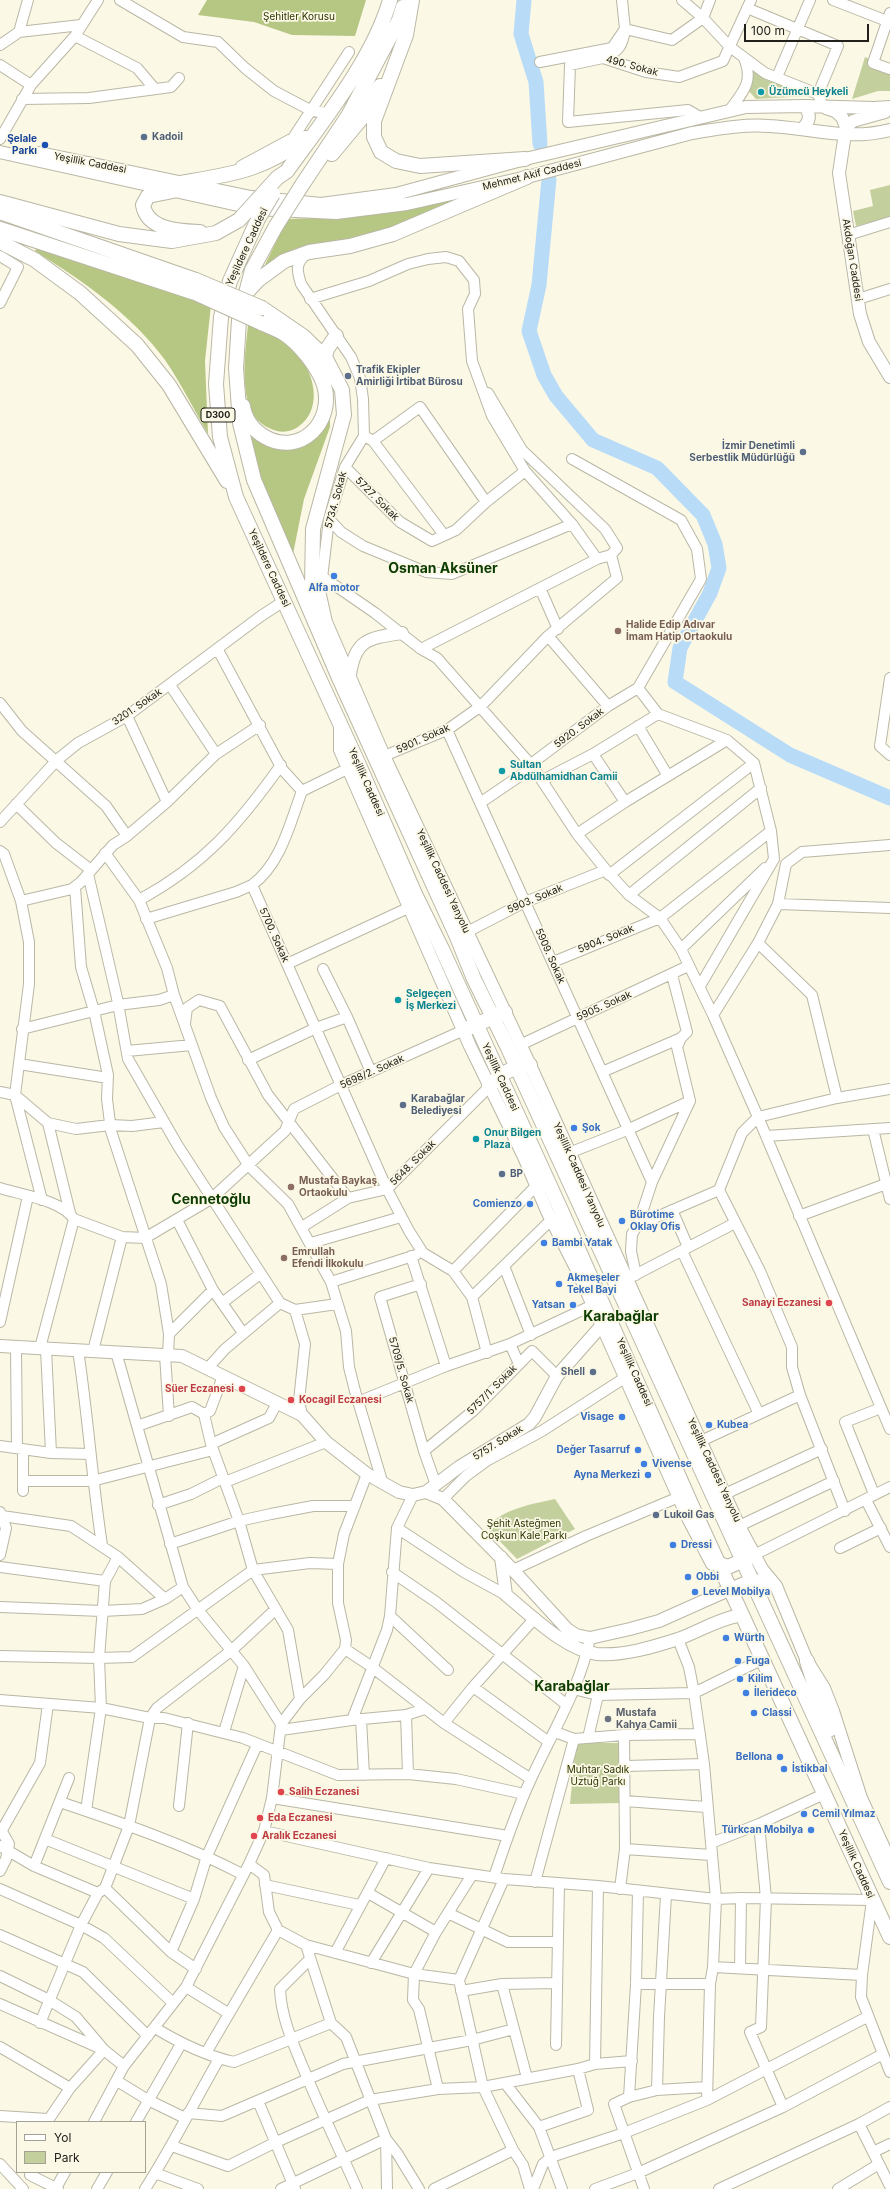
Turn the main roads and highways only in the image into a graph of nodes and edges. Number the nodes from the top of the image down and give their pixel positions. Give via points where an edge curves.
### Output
1 (390, 0) edge
2 (405, 0) edge
3 (412, 0) edge
4 (396, 60) junction
5 (805, 106) junction
6 (823, 107) junction
7 (890, 107) edge
8 (890, 110) edge
9 (317, 129) junction
10 (802, 129) junction
11 (890, 130) edge
12 (845, 132) junction
13 (0, 146) edge
14 (0, 152) edge
15 (525, 159) junction
16 (287, 171) junction
17 (527, 177) junction
18 (302, 185) junction
19 (177, 187) junction
20 (0, 202) edge
21 (0, 212) edge
22 (0, 229) edge
23 (216, 233) junction
24 (0, 242) edge
25 (195, 287) junction
26 (245, 293) junction
27 (336, 336) road end
28 (325, 357) junction
29 (236, 368) junction
30 (890, 377) edge
31 (322, 496) junction
32 (236, 497) junction
33 (320, 576) joint
34 (316, 625) junction
35 (298, 632) joint
36 (402, 633) road end
37 (350, 676) junction
38 (340, 722) junction
39 (499, 1014) junction
40 (470, 1028) junction
41 (523, 1066) junction
42 (499, 1075) junction
43 (489, 1087) junction
44 (602, 1325) junction
45 (0, 1346) edge
46 (431, 1489) junction
47 (501, 1557) junction
48 (748, 1558) junction
49 (715, 1563) junction
50 (751, 1580) junction
51 (776, 1586) junction
52 (728, 1589) junction
53 (742, 1620) junction
54 (807, 1661) junction
55 (833, 1756) junction
56 (890, 1861) edge
57 (890, 1882) edge
58 (890, 1937) edge

1 - 9 highway, Yeşildere Caddesi via 385,16 352,78
2 - 18 highway, Yeşildere Caddesi via 399,20 348,116
3 - 4 highway via 406,35
4 - 15 highway via 374,122 374,137 381,152 396,161 420,166
4 - 18 highway via 361,118 327,160
5 - 6 main road, Mehmet Akif Caddesi
5 - 10 main road via 809,118
5 - 15 main road, Mehmet Akif Caddesi via 746,107
6 - 7 main road, Mehmet Akif Caddesi
6 - 12 main road via 835,111 842,117
8 - 12 main road via 853,121
9 - 16 highway, Yeşildere Caddesi
9 - 19 highway via 278,158 250,170
10 - 12 main road, Mehmet Akif Caddesi
10 - 17 main road, Mehmet Akif Caddesi via 767,126 692,133
11 - 12 main road, Mehmet Akif Caddesi via 878,133
12 - 30 main road, Akdoğan Caddesi via 839,174 860,314 869,342
13 - 19 main road, Yeşillik Caddesi via 134,172
14 - 19 main road, Yeşillik Caddesi
15 - 19 main road, Mehmet Akif Caddesi via 396,194 343,202 292,202
16 - 23 highway, bridge via 277,178 239,220
16 - 32 highway, Yeşildere Caddesi / D300, bridge via 258,219 230,281 221,317 216,384 220,438
17 - 19 main road, Mehmet Akif Caddesi via 407,204 336,213 256,209
17 - 26 highway via 393,234 350,246 309,252 284,261 271,269
18 - 26 highway, Yeşildere Caddesi, bridge via 252,270
19 - 23 highway via 148,196 143,205 147,217 154,223 170,229
20 - 23 highway via 119,234 150,239 194,239
21 - 25 highway
22 - 25 highway
24 - 32 highway via 35,260 74,288 137,344 169,384
25 - 28 highway, bridge via 262,308 303,336
25 - 29 highway, bridge via 284,334 301,350 317,371 324,385 326,399 321,420 310,435 296,443 275,443 256,431 244,414
26 - 29 highway, Yeşildere Caddesi via 238,320
27 - 28 highway
28 - 31 highway via 342,390 344,415
29 - 34 highway, Yeşildere Caddesi via 240,423 254,480
31 - 33 highway
31 - 34 highway via 313,529 312,586
32 - 35 highway, Yeşildere Caddesi / D300
33 - 37 main road, Yeşillik Caddesi Yanyolu via 319,595 326,622
34 - 39 highway, Yeşillik Caddesi
35 - 38 highway, Yeşillik Caddesi
36 - 37 main road via 378,637 361,645 352,659
37 - 39 main road, Yeşillik Caddesi Yanyolu via 384,756 467,932
38 - 40 highway, Yeşillik Caddesi via 415,894 442,949
38 - 40 main road via 340,750 347,769 408,908
39 - 40 highway
39 - 41 highway, Yeşillik Caddesi
39 - 41 main road, Yeşillik Caddesi Yanyolu via 520,1045
40 - 42 highway, Yeşillik Caddesi
40 - 43 main road
41 - 42 highway
41 - 48 highway, Yeşillik Caddesi
41 - 48 main road, Yeşillik Caddesi Yanyolu via 631,1277 739,1526
42 - 43 highway
42 - 49 highway, Yeşillik Caddesi
43 - 44 main road
44 - 46 main road, 5757. Sokak via 557,1376 529,1424 463,1471
44 - 49 main road via 679,1497
45 - 46 main road via 182,1356 302,1415 326,1442 367,1474 399,1492 413,1495
46 - 47 main road
47 - 52 main road via 567,1629 576,1635 590,1638 659,1621
47 - 53 main road via 506,1595 560,1638 598,1654 626,1653 678,1639 722,1619
48 - 49 highway via 728,1567
48 - 50 highway, Yeşillik Caddesi
48 - 51 main road, Yeşillik Caddesi Yanyolu
49 - 52 highway, Yeşillik Caddesi
50 - 51 main road via 764,1581
50 - 52 main road
50 - 55 highway, Yeşillik Caddesi
51 - 54 main road, Yeşillik Caddesi Yanyolu
52 - 53 highway, Yeşillik Caddesi
53 - 58 highway, Yeşillik Caddesi via 763,1659
54 - 55 highway via 832,1739
54 - 56 main road, Yeşillik Caddesi Yanyolu via 826,1694 861,1798
55 - 57 highway, Yeşillik Caddesi

